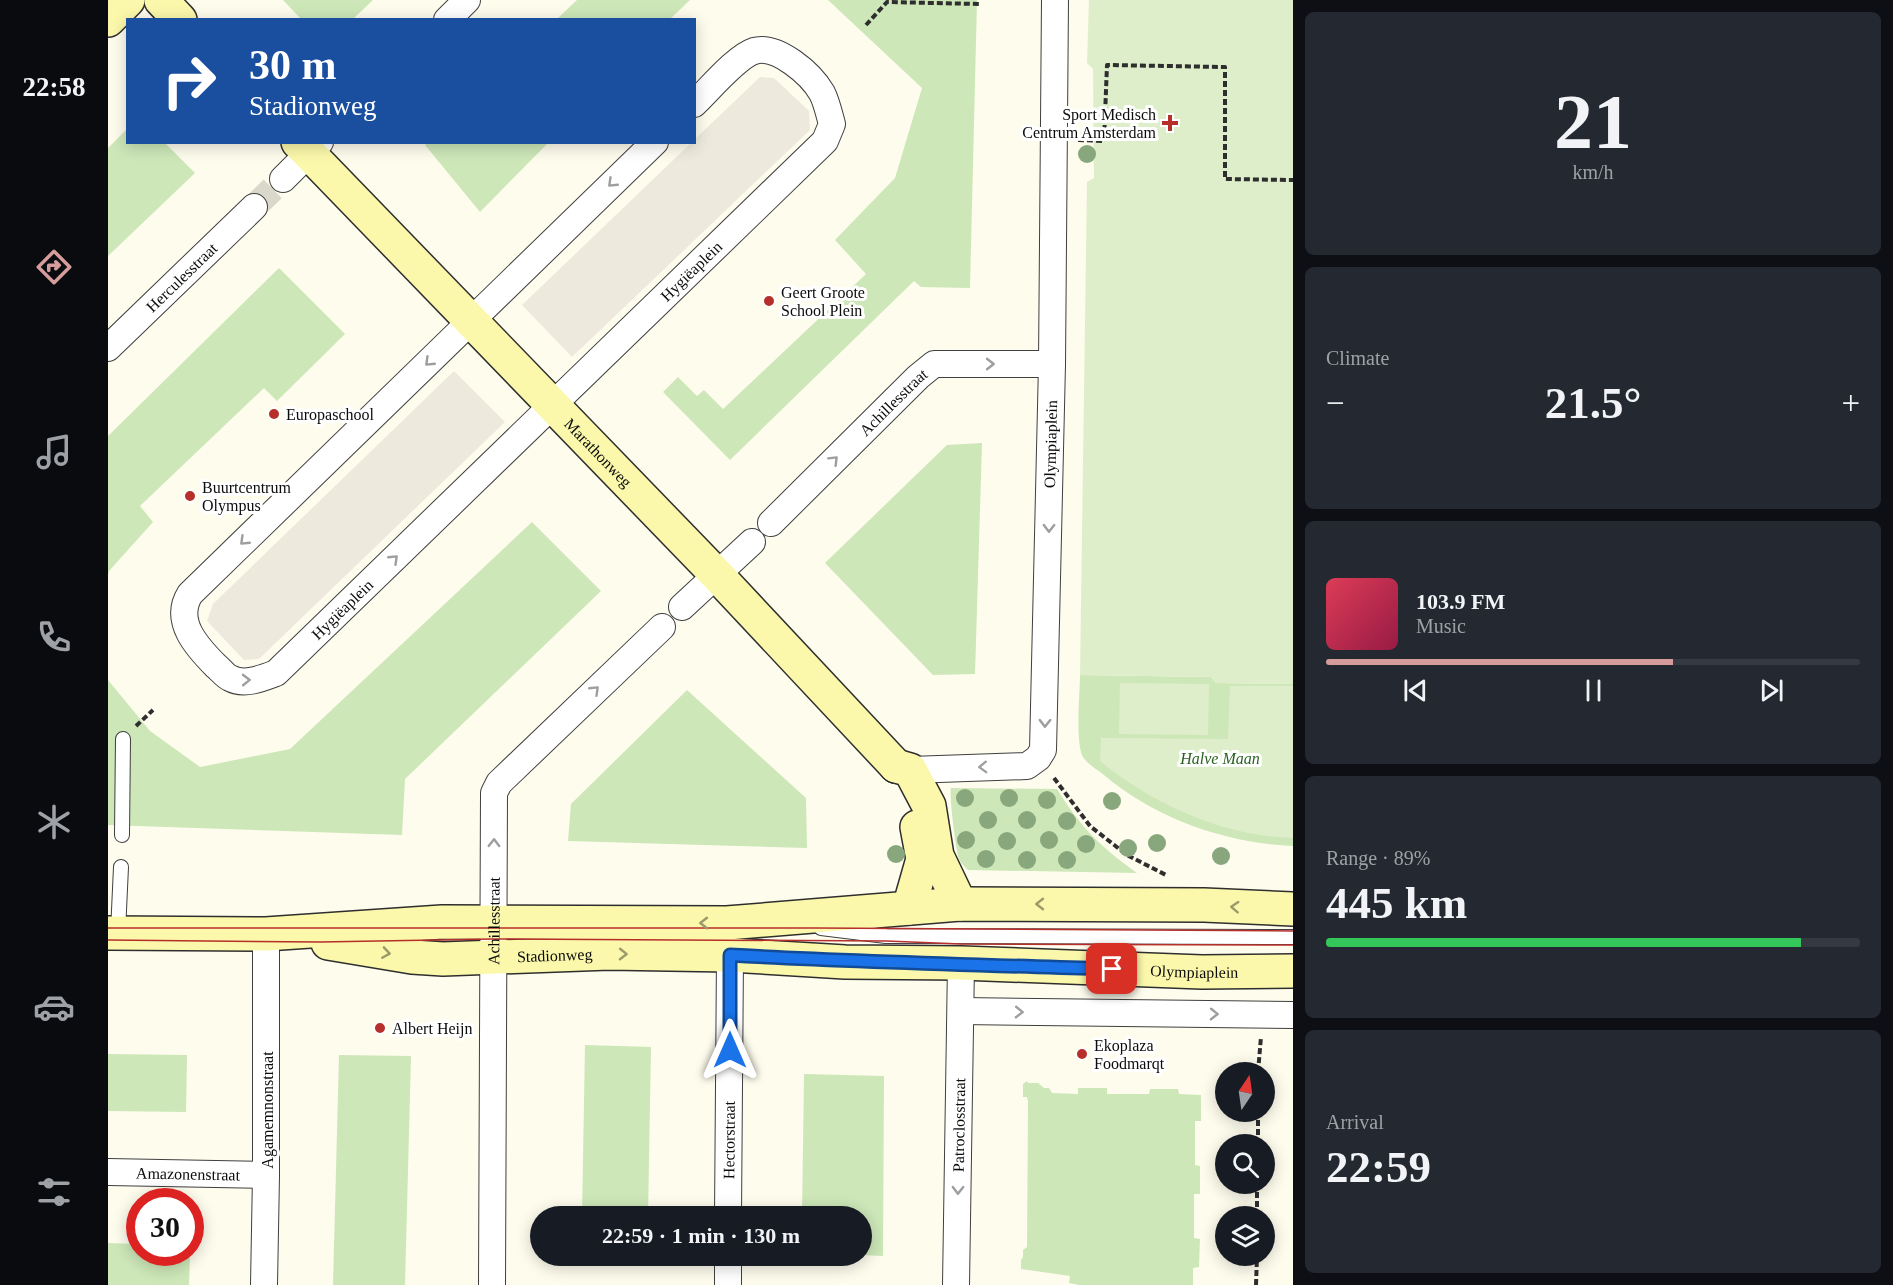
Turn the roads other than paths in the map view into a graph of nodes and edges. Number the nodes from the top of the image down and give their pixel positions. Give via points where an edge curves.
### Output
1 (128, 0) edge
2 (161, 0) edge
3 (467, 0) edge
4 (1055, 0) edge
5 (178, 18) edge
6 (449, 18) edge
7 (108, 20) edge
8 (696, 102) edge
9 (652, 144) edge
10 (309, 146) edge
11 (283, 179) tunnel mouth
12 (254, 207) tunnel mouth
13 (471, 321) junction
14 (108, 348) edge
15 (1052, 364) junction
16 (552, 406) junction
17 (771, 523) dead end
18 (752, 542) dead end
19 (717, 575) junction
20 (682, 607) dead end
21 (662, 627) dead end
22 (123, 739) dead end
23 (903, 768) junction
24 (122, 835) dead end
25 (121, 867) dead end
26 (960, 904) junction
27 (1293, 909) edge
28 (908, 922) junction
29 (493, 923) junction
30 (111, 932) edge
31 (266, 934) junction
32 (1293, 938) edge
33 (730, 955) junction
34 (493, 959) junction
35 (845, 962) joint
36 (961, 963) junction
37 (1293, 971) edge
38 (961, 1011) junction
39 (1293, 1015) edge
40 (108, 1172) edge
41 (267, 1175) junction
42 (728, 1206) edge
43 (728, 1266) edge
44 (264, 1285) edge
45 (492, 1285) edge
46 (728, 1285) edge
47 (956, 1285) edge

1 - 7 main road
2 - 5 main road
3 - 6 street
4 - 15 street, Olympiaplein
8 - 16 street, Hygiëaplein via 741,58 755,51 771,51 789,59 821,92 832,124 825,141
9 -> 13 street, Hygiëaplein
10 - 11 street
10 - 13 main road, Marathonweg
12 - 14 street, Herculesstraat
13 - 16 main road, Marathonweg
13 -> 16 street, Hygiëaplein via 190,594 183,609 187,631 207,657 230,678 243,681 276,673
17 -> 15 street, Achillesstraat via 934,364
15 -> 23 street, Olympiaplein via 1043,750 1027,766
16 - 19 main road, Marathonweg
18 - 19 street
19 - 20 street
19 - 23 main road, Marathonweg
29 -> 21 street, Achillesstraat via 494,793 499,783
22 - 24 lane
23 - 26 main road via 929,806 937,856
23 - 28 main road via 898,780 913,810 923,859
25 - 30 lane
27 -> 26 main road
26 - 28 main road
28 -> 29 main road, Stadionweg
28 - 32 lane, Olympiaplein
29 - 31 main road, Stadionweg via 442,922
29 - 34 street, Achillesstraat
30 - 31 main road, Stadionweg
31 -> 34 main road, Stadionweg via 412,957
31 - 41 street, Agamemnonstraat
34 -> 33 main road, Stadionweg via 609,954
33 - 35 main road, Stadionweg
33 - 42 street, Hectorstraat
34 - 45 street, Achillesstraat
35 - 36 main road, Olympiaplein
36 - 37 main road, Olympiaplein
36 - 38 street, Patroclosstraat
38 -> 39 street
38 -> 47 street, Patroclosstraat
40 - 41 street, Amazonenstraat
41 - 44 street, Agamemnonstraat
43 - 46 street

